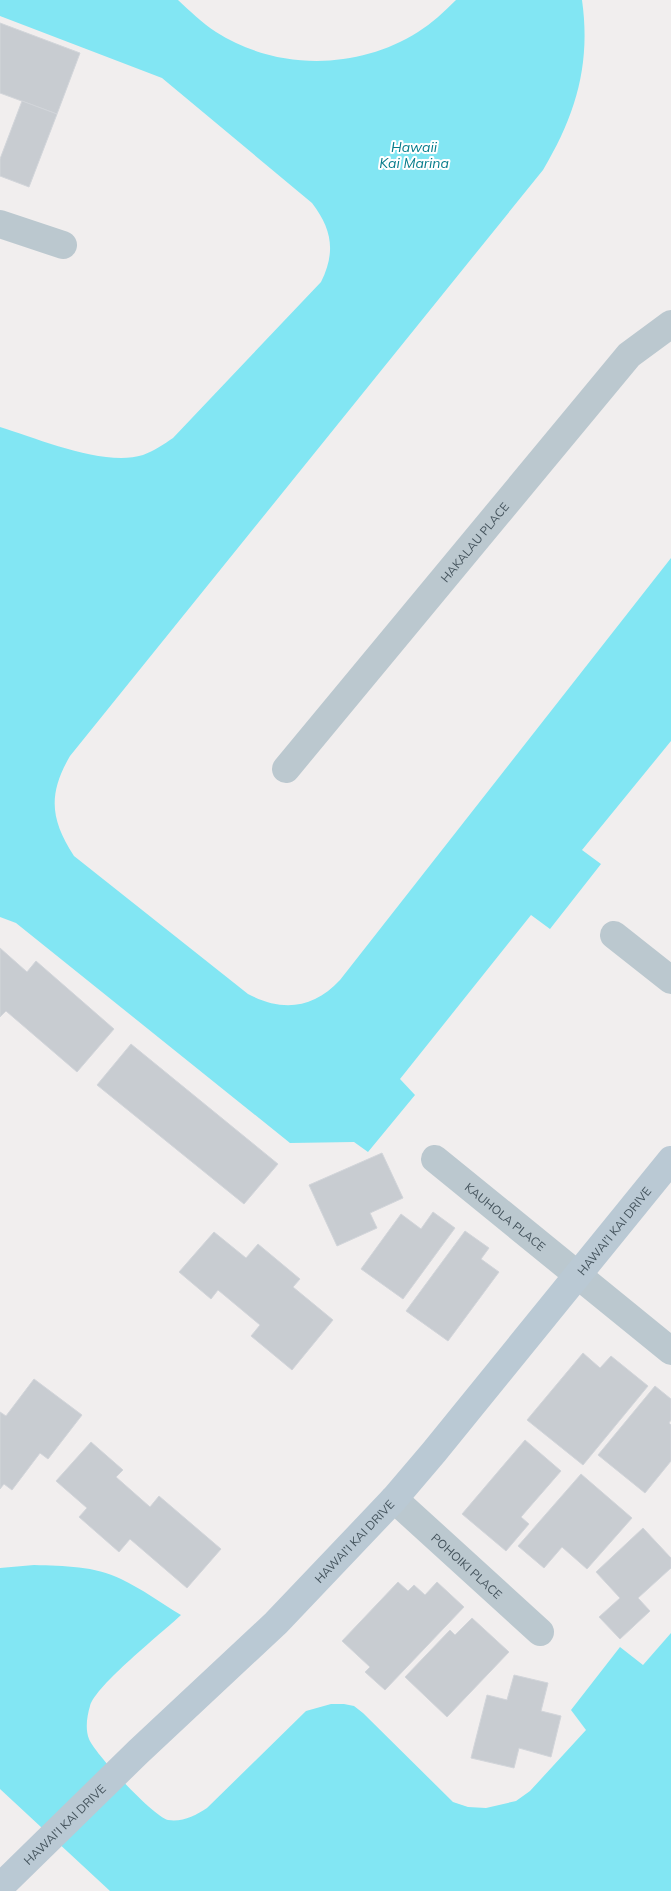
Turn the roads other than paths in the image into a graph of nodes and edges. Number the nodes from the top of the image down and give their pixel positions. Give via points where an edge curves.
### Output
1 (0, 224) edge
2 (63, 246) dead end
3 (671, 324) edge
4 (286, 769) dead end
5 (614, 935) dead end
6 (671, 980) edge
7 (435, 1159) dead end
8 (671, 1160) edge
9 (578, 1276) junction
10 (671, 1351) edge
11 (394, 1499) junction
12 (540, 1632) dead end
13 (0, 1888) edge

1 - 2 street
3 - 4 street, HAKALAU PLACE via 628,355
5 - 6 street
7 - 9 street, KAUHOLA PLACE
8 - 9 main road, HAWAI’I KAI DRIVE
9 - 10 street, KAUHOLA PLACE
9 - 11 main road, HAWAI’I KAI DRIVE
11 - 12 street, POHOIKI PLACE
11 - 13 main road, HAWAI’I KAI DRIVE via 276,1623 138,1752

